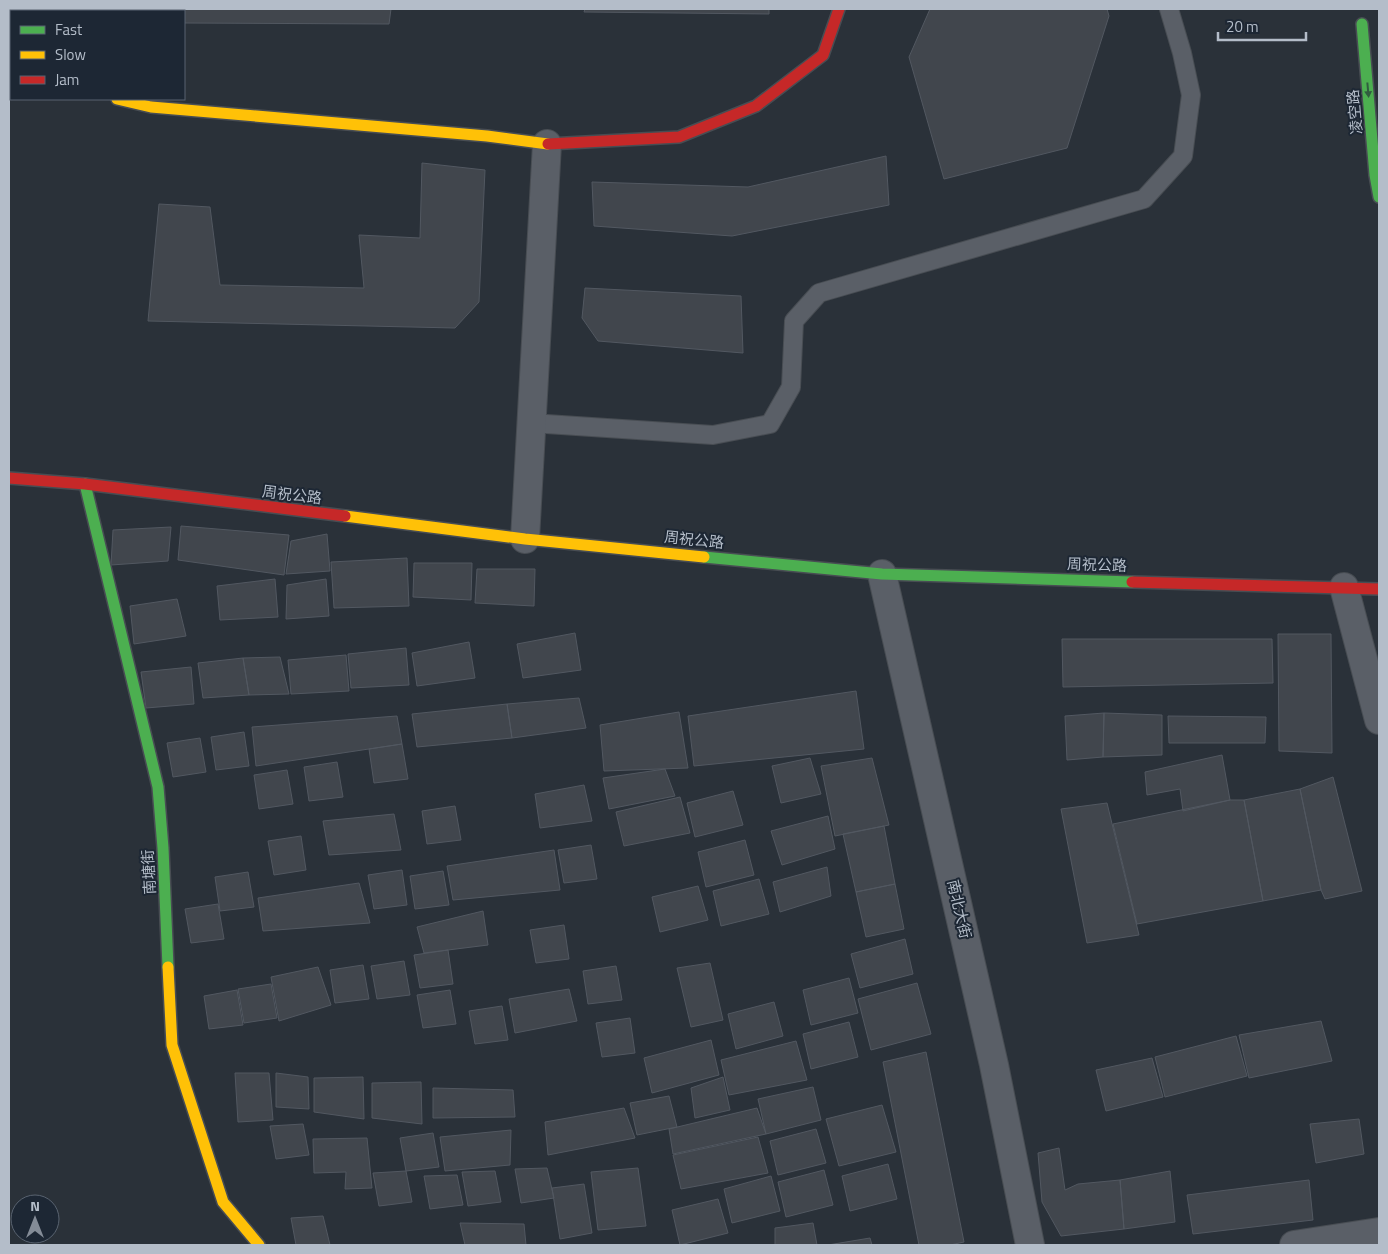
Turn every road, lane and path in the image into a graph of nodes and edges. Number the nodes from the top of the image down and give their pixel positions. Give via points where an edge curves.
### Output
1 (839, 9) edge
2 (1169, 9) edge
3 (1376, 68) dead end
4 (121, 100) edge
5 (547, 144) junction
6 (1379, 196) edge
7 (531, 423) junction
8 (9, 478) edge
9 (85, 484) junction
10 (525, 539) junction
11 (882, 574) junction
12 (1344, 587) junction
13 (1379, 589) edge
14 (1379, 720) edge
15 (1379, 1232) edge
16 (259, 1245) edge
17 (1030, 1245) edge
18 (1294, 1245) edge

1 - 5 street via 823,55 756,106 679,138
2 - 7 lane via 1191,95 1183,156 1144,198 819,293 794,321 791,386 770,424 713,434
3 -> 6 street, 凌空路 via 1361,20
4 - 5 street via 151,107
5 - 7 street
7 - 10 street
8 - 9 street, 周祝公路
9 - 10 street, 周祝公路
9 - 16 street, 南塘街 via 158,787 164,848 172,1045 223,1202
10 - 11 street, 周祝公路
11 - 12 street, 周祝公路
11 - 17 street, 南北大街 via 994,1066
12 - 13 street, 周祝公路
12 - 14 street
15 - 18 street

